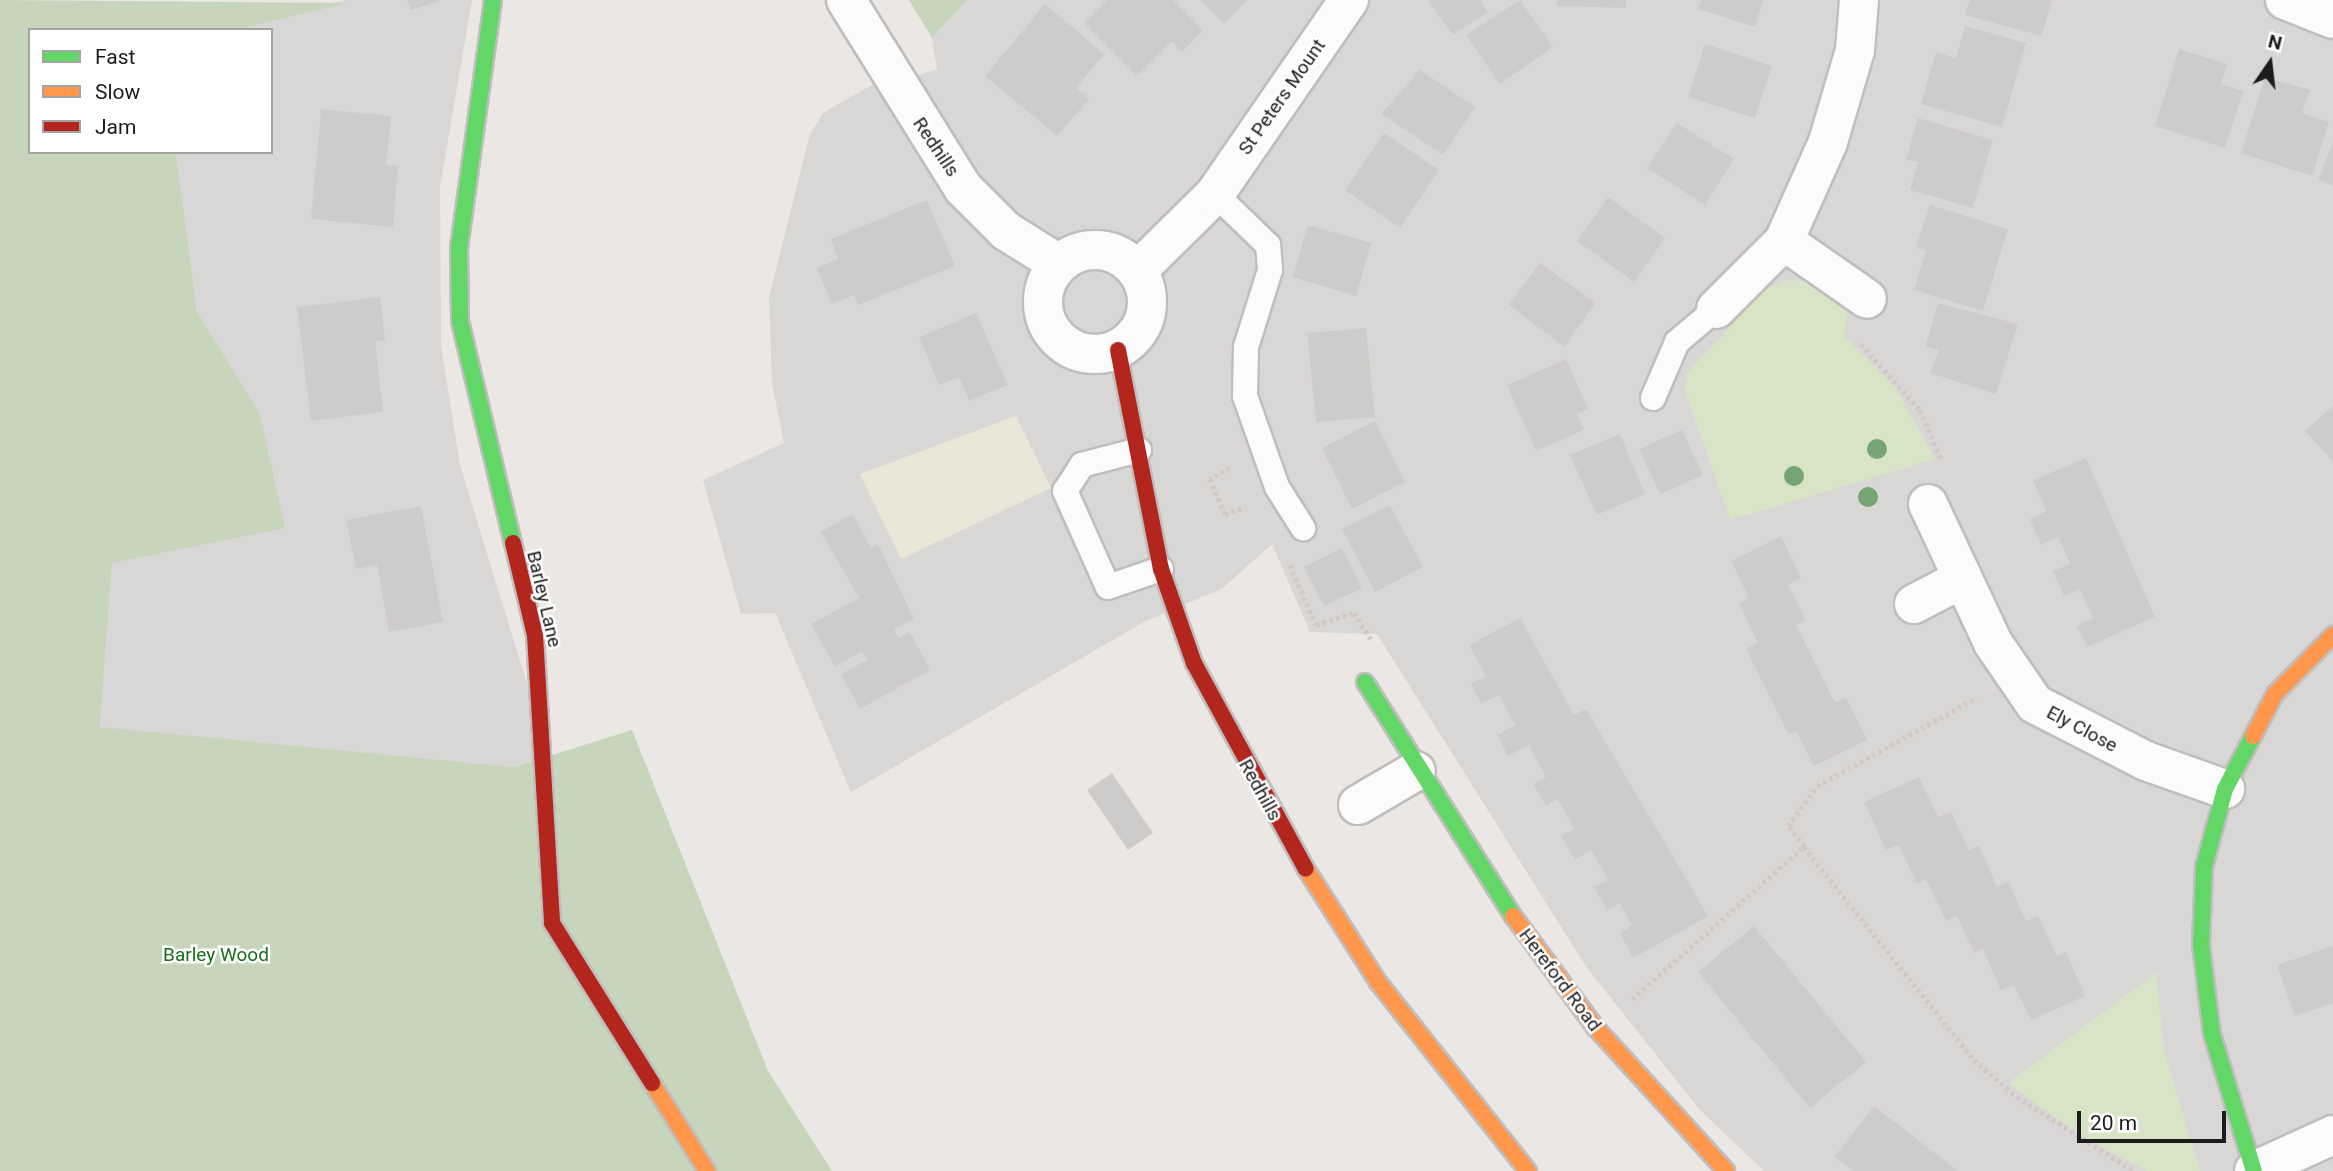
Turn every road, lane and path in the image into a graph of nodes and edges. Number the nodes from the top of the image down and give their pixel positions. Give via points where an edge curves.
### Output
1 (493, 0) edge
2 (846, 0) edge
3 (1349, 0) edge
4 (1859, 0) edge
5 (2285, 0) edge
6 (2333, 19) edge
7 (1214, 194) junction
8 (1784, 241) junction
9 (1059, 264) junction
10 (1137, 271) junction
11 (1867, 299) joint
12 (1716, 309) joint
13 (1118, 350) junction
14 (1653, 398) dead end
15 (1139, 450) junction
16 (1938, 453) dead end
17 (1928, 504) dead end
18 (1303, 528) dead end
19 (1161, 569) junction
20 (1960, 580) junction
21 (1914, 604) dead end
22 (2333, 635) edge
23 (2015, 675) junction
24 (1365, 682) dead end
25 (1416, 771) junction
26 (2225, 789) junction
27 (1357, 805) dead end
28 (1804, 847) junction
29 (1596, 1028) junction
30 (2333, 1135) edge
31 (707, 1171) edge
32 (1528, 1171) edge
33 (1726, 1171) edge
34 (2134, 1171) edge
35 (2254, 1171) edge

1 - 31 street, Barley Lane via 459,247 460,321 535,635 552,923
2 - 9 street, Redhills via 963,188 1006,231
3 - 7 street, St Peters Mount
4 - 8 street via 1855,50 1828,142
5 - 6 street
7 - 10 street, St Peters Mount
7 - 18 lane via 1268,245 1270,270 1246,347 1245,396 1277,487
8 - 11 street
8 - 12 street
9 - 10 street via 1099,249
9 - 13 street via 1046,281 1046,323 1077,352
10 - 13 street via 1148,305 1139,331
11 - 16 path via 1853,315 1852,333 1920,410
12 - 14 lane via 1677,342 1661,366
13 - 15 street, Redhills
15 - 19 street, Redhills
15 - 19 lane via 1082,466 1065,491 1108,587
17 - 20 street, Ely Close
19 - 32 street, Redhills via 1194,663 1286,838 1378,982
20 - 21 street
20 - 23 street, Ely Close
22 - 26 street via 2274,694
23 - 26 street, Ely Close via 2035,704 2094,737
23 - 28 path via 1817,786 1788,826
24 - 25 street, Hereford Road
25 - 27 street
25 - 29 street, Hereford Road
26 - 35 street via 2204,867 2201,945 2212,1034
28 - 29 path via 1724,923
28 - 34 path via 1974,1060 2037,1111
29 - 33 street, Hereford Road
30 - 35 street

